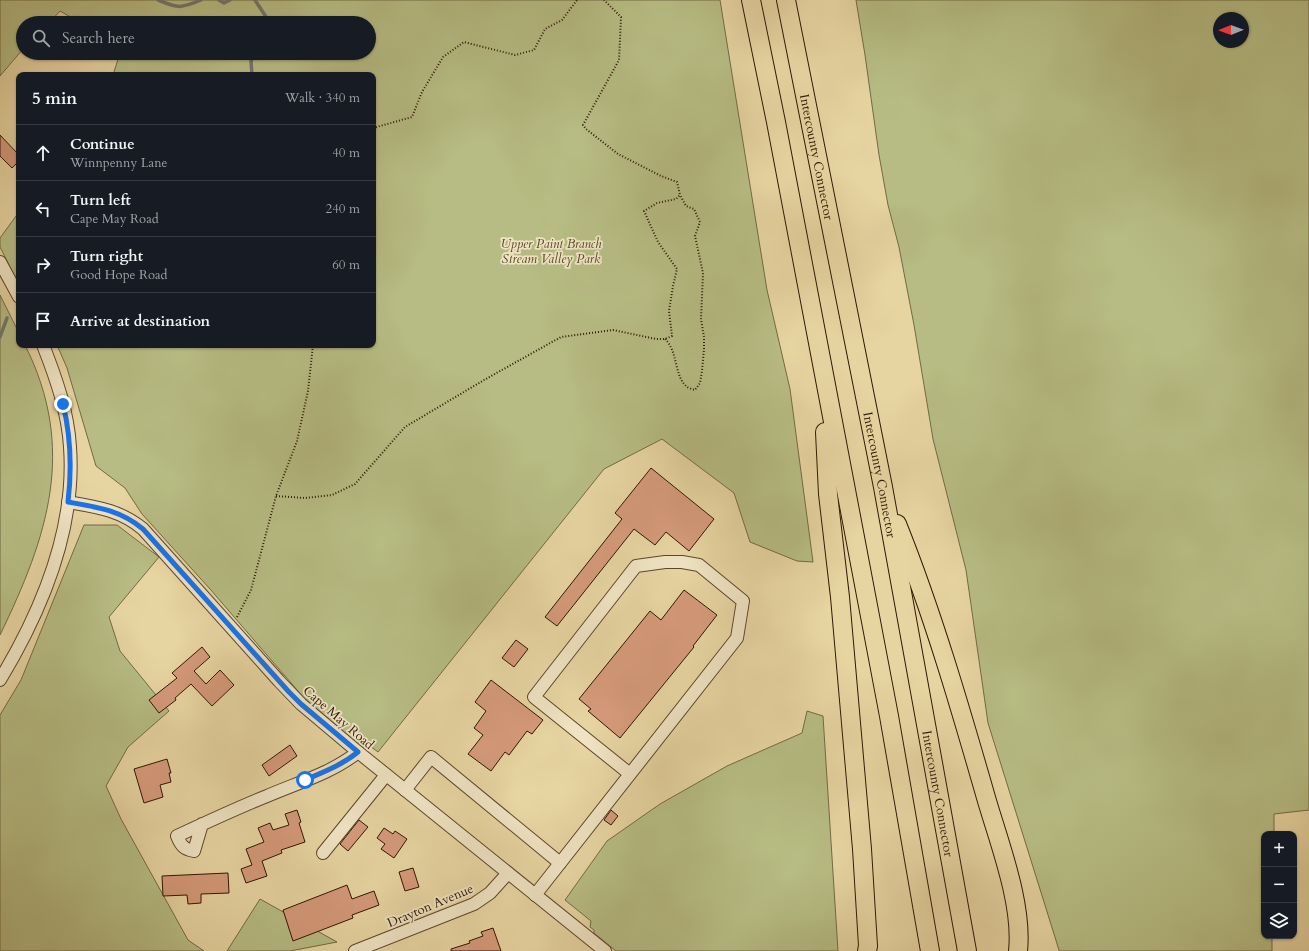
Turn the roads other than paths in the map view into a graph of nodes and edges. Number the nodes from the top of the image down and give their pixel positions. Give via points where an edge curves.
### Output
1 (751, 0) edge
2 (786, 0) edge
3 (0, 262) edge
4 (16, 292) edge
5 (44, 348) edge
6 (823, 370) junction
7 (883, 487) junction
8 (68, 502) junction
9 (0, 680) edge
10 (358, 752) junction
11 (630, 774) junction
12 (386, 775) junction
13 (405, 790) junction
14 (202, 824) dead end
15 (323, 852) dead end
16 (560, 863) junction
17 (508, 873) junction
18 (536, 894) junction
19 (1019, 930) junction
20 (868, 949) edge
21 (355, 951) edge
22 (605, 951) edge
23 (930, 951) edge
24 (967, 951) edge
25 (1018, 951) edge
26 (1030, 951) edge

1 - 6 highway
2 - 7 highway, Intercounty Connector
3 - 4 street
5 - 8 street via 59,388 69,432 71,462
6 - 20 highway via 828,494 840,597
6 - 23 highway
7 - 19 highway via 918,577 955,692 1014,896
7 - 24 highway, Intercounty Connector
8 - 9 street via 59,545 46,585 29,625
8 - 10 street, Cape May Road via 118,513 135,522 301,704
10 - 12 street, Cape May Road
10 - 14 street via 330,770
11 - 11 street via 534,696 636,566 665,562 700,566 743,601 737,638
11 - 16 street
12 - 13 street, Cape May Road
12 - 15 street
13 - 16 street via 431,758
13 - 17 street, Cape May Road
16 - 18 street
17 - 18 street, Cape May Road
17 - 21 street, Drayton Avenue via 490,893 474,904
18 - 22 street, Cape May Road
19 - 25 highway
19 - 26 highway

